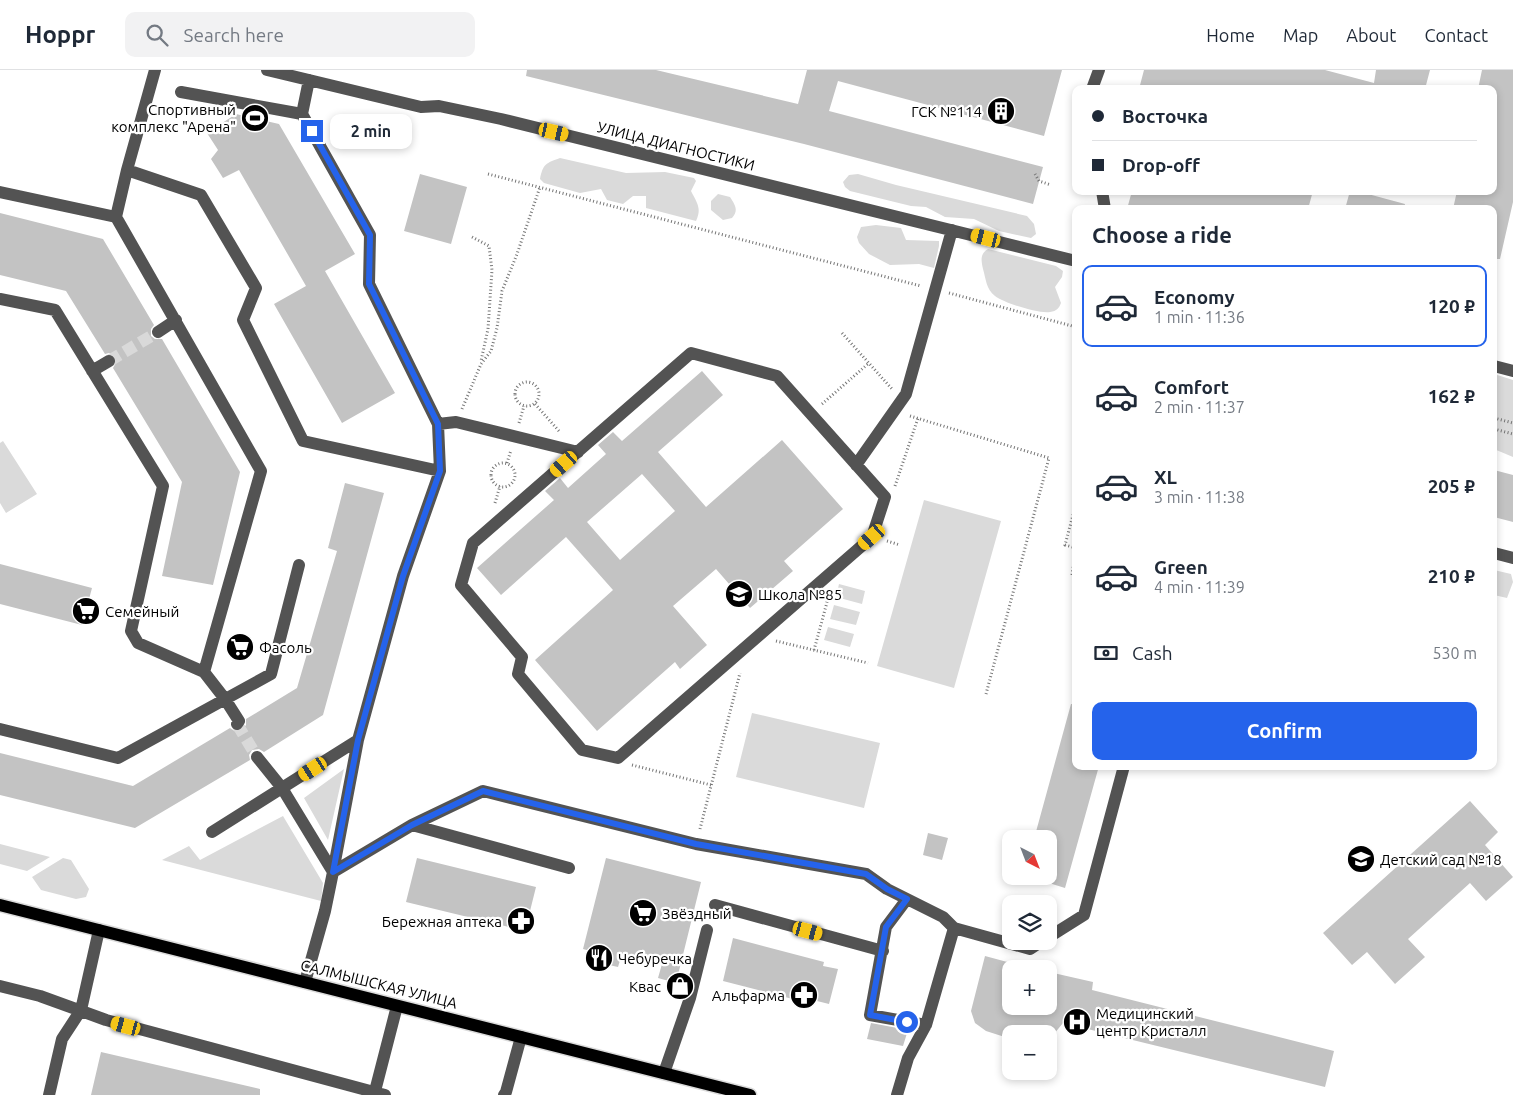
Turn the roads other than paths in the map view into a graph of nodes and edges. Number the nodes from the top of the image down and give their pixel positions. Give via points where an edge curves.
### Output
1 (155, 70) edge
2 (267, 70) edge
3 (1099, 70) edge
4 (290, 73) edge
5 (309, 80) junction
6 (1093, 85) edge
7 (181, 92) dead end
8 (302, 114) junction
9 (127, 170) junction
10 (0, 192) edge
11 (116, 217) junction
12 (952, 230) junction
13 (1072, 260) edge
14 (0, 298) edge
15 (176, 320) junction
16 (158, 332) tunnel mouth
17 (109, 361) tunnel mouth
18 (1497, 367) edge
19 (92, 371) junction
20 (1513, 371) edge
21 (438, 424) junction
22 (578, 452) junction
23 (856, 465) junction
24 (440, 471) junction
25 (1497, 554) edge
26 (1513, 558) edge
27 (299, 565) dead end
28 (204, 672) junction
29 (225, 699) junction
30 (237, 724) tunnel mouth
31 (0, 729) edge
32 (358, 740) junction
33 (257, 756) tunnel mouth
34 (1123, 770) edge
35 (282, 788) junction
36 (412, 825) junction
37 (212, 832) dead end
38 (569, 868) dead end
39 (333, 872) junction
40 (907, 899) junction
41 (0, 905) edge
42 (715, 905) dead end
43 (954, 928) junction
44 (99, 930) junction
45 (707, 930) dead end
46 (1057, 932) edge
47 (1002, 941) edge
48 (883, 952) junction
49 (305, 982) junction
50 (0, 986) edge
51 (397, 1006) junction
52 (81, 1010) junction
53 (926, 1025) junction
54 (521, 1037) junction
55 (664, 1073) junction
56 (378, 1094) edge
57 (49, 1095) edge
58 (504, 1095) edge
59 (750, 1095) edge
60 (898, 1095) edge

1 - 9 street
2 - 4 street, УЛИЦА ДИАГНОСТИКИ
3 - 6 street
4 - 5 street, УЛИЦА ДИАГНОСТИКИ
5 - 8 street
5 - 12 street, УЛИЦА ДИАГНОСТИКИ via 421,107 439,106 501,119
7 - 8 street
8 - 21 street via 370,235 369,284
9 - 11 street
9 - 24 street via 201,195 256,288 243,320 303,441
10 - 11 street
11 - 15 street
12 - 13 street, УЛИЦА ДИАГНОСТИКИ
12 - 23 street via 906,394
14 - 19 street via 55,310
15 - 16 street
15 - 28 street via 261,471
17 - 19 street
18 - 20 street
19 - 28 street via 163,486 131,631 138,643
21 - 22 street via 456,422
21 - 24 street
22 - 23 street via 691,353 777,376
22 - 23 street via 473,543 461,585 522,657 518,674 582,750 618,758 872,537 885,497
24 - 32 street via 403,576
25 - 26 street
27 - 29 street via 271,674
28 - 29 street
29 - 30 street via 239,721
29 - 31 street via 118,758
32 - 35 street
32 - 39 street
33 - 35 street
34 - 46 street via 1084,916
35 - 37 street
35 - 39 street
36 - 38 street
36 - 39 street
36 - 40 street via 483,791 696,844 866,874
39 - 49 street
40 - 43 street via 943,917
40 - 48 street via 886,927
41 - 44 main road, САЛМЫШСКАЯ УЛИЦА
42 - 48 street
43 - 47 street
43 - 53 street
44 - 49 main road, САЛМЫШСКАЯ УЛИЦА
44 - 52 street
45 - 55 street via 690,998
48 - 53 street via 870,1015
49 - 51 main road, САЛМЫШСКАЯ УЛИЦА
50 - 52 street
51 - 54 main road, САЛМЫШСКАЯ УЛИЦА
51 - 56 street
52 - 56 street via 106,1020
52 - 57 street via 62,1039
53 - 60 street via 908,1058
54 - 55 main road, САЛМЫШСКАЯ УЛИЦА
54 - 58 street
55 - 59 main road, САЛМЫШСКАЯ УЛИЦА

